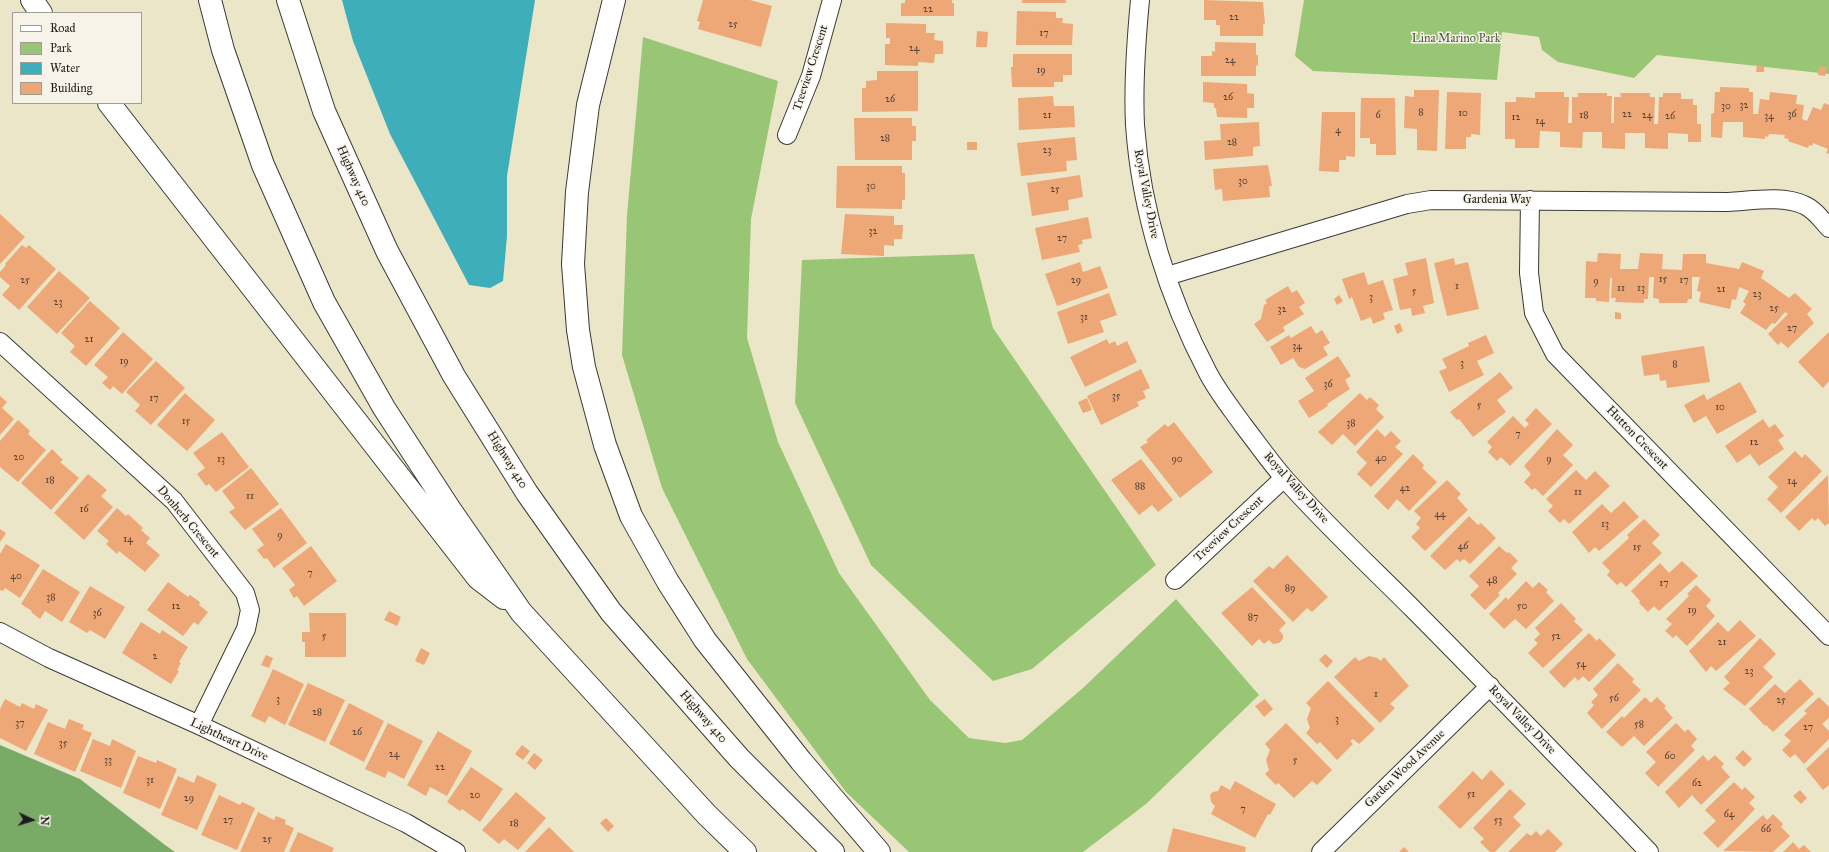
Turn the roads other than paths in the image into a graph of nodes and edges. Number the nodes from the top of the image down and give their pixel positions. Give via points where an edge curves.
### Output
1 (32, 0) edge
2 (210, 0) edge
3 (288, 0) edge
4 (614, 0) edge
5 (832, 0) edge
6 (1140, 0) edge
7 (40, 12) edge
8 (110, 104) edge
9 (787, 135) dead end
10 (1530, 200) junction
11 (1829, 228) edge
12 (1167, 276) junction
13 (0, 342) edge
14 (1284, 478) junction
15 (1175, 580) dead end
16 (522, 612) junction
17 (0, 632) edge
18 (1829, 636) edge
19 (1490, 686) junction
20 (199, 726) junction
21 (456, 852) edge
22 (745, 852) edge
23 (833, 852) edge
24 (879, 852) edge
25 (1321, 852) edge
26 (1649, 852) edge

1 - 7 highway
2 - 16 highway via 223,50 263,165 324,302 384,408 449,508
3 - 23 highway, Highway 410 via 324,111 387,251 454,376 523,486 611,612 739,758
4 - 24 highway via 588,105 577,192 573,264 578,330 584,367 605,445 631,516 668,582 705,640 801,761
5 - 9 street, Treeview Crescent via 811,76
6 - 12 street, Royal Valley Drive via 1134,82 1138,151 1155,243
8 - 16 highway via 478,578
10 - 11 street, Gardenia Way via 1794,202 1805,205
10 - 12 street, Gardenia Way via 1431,200 1407,204
10 - 18 street, Hutton Crescent via 1529,273 1534,313 1556,354
12 - 14 street, Royal Valley Drive via 1181,316 1209,375
13 - 20 street, Donherb Crescent via 174,501 245,593 250,610 246,629
14 - 15 street, Treeview Crescent
14 - 19 street, Royal Valley Drive
16 - 22 highway via 707,815
17 - 20 street, Lightheart Drive via 49,658
19 - 25 street, Garden Wood Avenue
19 - 26 street, Royal Valley Drive
20 - 21 street, Lightheart Drive via 406,823

